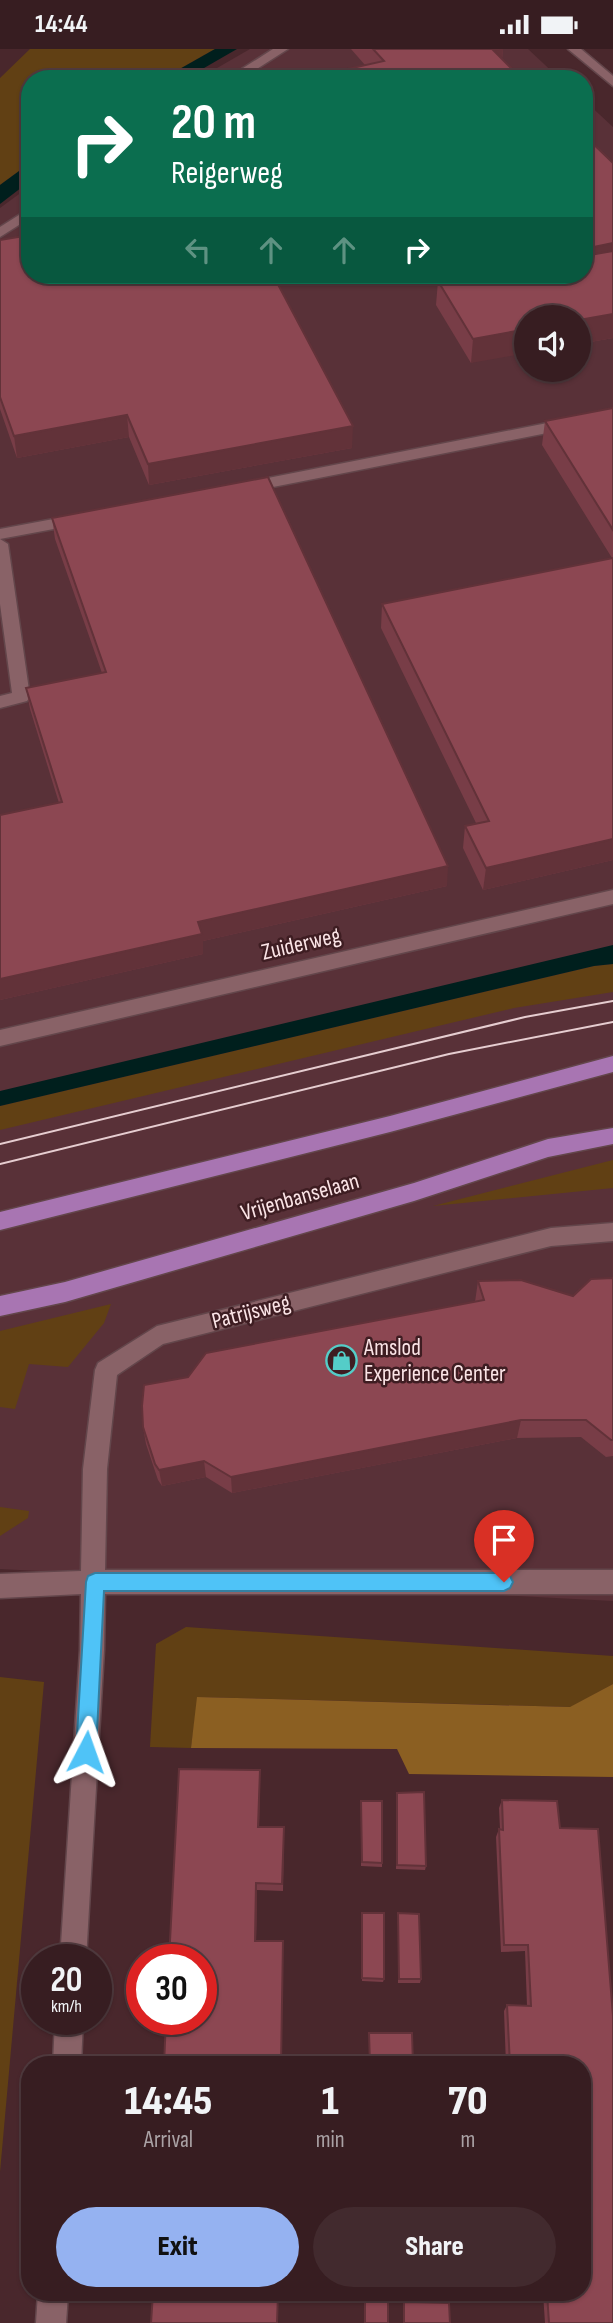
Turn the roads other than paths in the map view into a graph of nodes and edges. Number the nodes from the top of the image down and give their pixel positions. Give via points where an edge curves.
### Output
1 (282, 49) edge
2 (577, 50) edge
3 (247, 70) edge
4 (613, 82) edge
5 (21, 218) edge
6 (0, 233) edge
7 (613, 415) edge
8 (228, 491) edge
9 (94, 516) edge
10 (0, 534) edge
11 (0, 544) edge
12 (0, 702) edge
13 (613, 897) edge
14 (0, 1038) edge
15 (613, 1064) edge
16 (613, 1136) edge
17 (0, 1221) edge
18 (613, 1232) edge
19 (0, 1306) edge
20 (95, 1582) junction
21 (613, 1582) edge
22 (0, 1586) edge
23 (74, 1944) edge
24 (68, 2035) edge
25 (67, 2056) edge
26 (52, 2301) edge
27 (51, 2323) edge

1 - 3 street
2 - 4 street
5 - 6 street
7 - 8 street
9 - 10 street
11 - 12 street via 21,697
13 - 14 street, Zuiderweg
15 - 17 main road, Vrijenbanselaan
16 - 19 main road, Vrijenbanselaan via 548,1148 414,1192
18 - 20 street, Patrijsweg via 551,1237 157,1336 106,1370 95,1469
20 - 21 street
20 - 22 street
20 - 23 street, Patrijsweg
24 - 25 street
26 - 27 street

